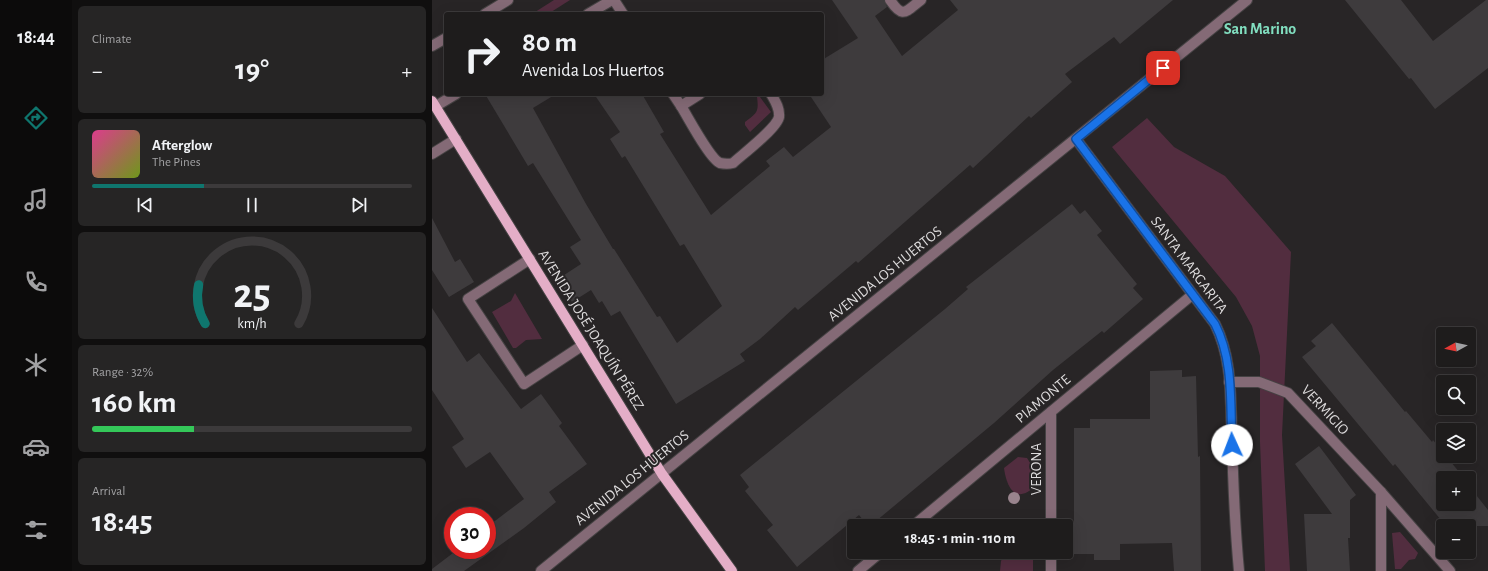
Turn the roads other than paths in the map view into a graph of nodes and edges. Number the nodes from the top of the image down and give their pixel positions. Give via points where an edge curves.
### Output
1 (508, 0) edge
2 (613, 0) edge
3 (890, 0) edge
4 (921, 0) edge
5 (1247, 0) edge
6 (488, 12) edge
7 (592, 12) edge
8 (622, 12) edge
9 (444, 39) edge
10 (432, 46) edge
11 (451, 96) edge
12 (674, 96) edge
13 (697, 96) edge
14 (772, 96) edge
15 (434, 103) edge
16 (681, 106) junction
17 (456, 139) junction
18 (1076, 139) junction
19 (432, 154) edge
20 (530, 259) junction
21 (1192, 295) junction
22 (583, 345) junction
23 (1230, 382) junction
24 (1051, 412) junction
25 (662, 474) junction
26 (1381, 492) junction
27 (921, 519) edge
28 (1051, 519) edge
29 (873, 559) edge
30 (1051, 559) edge
31 (541, 571) edge
32 (732, 571) edge
33 (858, 571) edge
34 (1051, 571) edge
35 (1238, 571) edge
36 (1381, 571) edge
37 (1450, 571) edge

1 - 6 street
2 - 7 street
2 - 8 street
3 - 4 street via 901,12
5 - 18 street, AVENIDA LOS HUERTOS
9 - 10 street
11 - 15 street
12 - 16 street
13 - 16 street
14 - 16 street via 779,110 776,125 733,163 727,164 712,156
15 - 17 main road, AVENIDA JOSÉ JOAQUÍN PÉREZ
17 - 19 street
17 - 20 main road, AVENIDA JOSÉ JOAQUÍN PÉREZ
18 - 21 street, SANTA MARGARITA
18 - 25 street, AVENIDA LOS HUERTOS
20 - 22 main road, AVENIDA JOSÉ JOAQUÍN PÉREZ
20 - 22 street via 468,299 524,384
21 - 23 street, SANTA MARGARITA via 1222,337
21 - 24 street, PIAMONTE
22 - 25 main road, AVENIDA JOSÉ JOAQUÍN PÉREZ
23 - 26 street, VERMIGIO via 1259,382 1288,393
23 - 35 street, SANTA MARGARITA
24 - 27 street, PIAMONTE
24 - 28 street, VERONA
25 - 31 street, AVENIDA LOS HUERTOS
25 - 32 main road, AVENIDA JOSÉ JOAQUÍN PÉREZ
26 - 36 street
26 - 37 street, VERMIGIO
29 - 33 street
30 - 34 street

